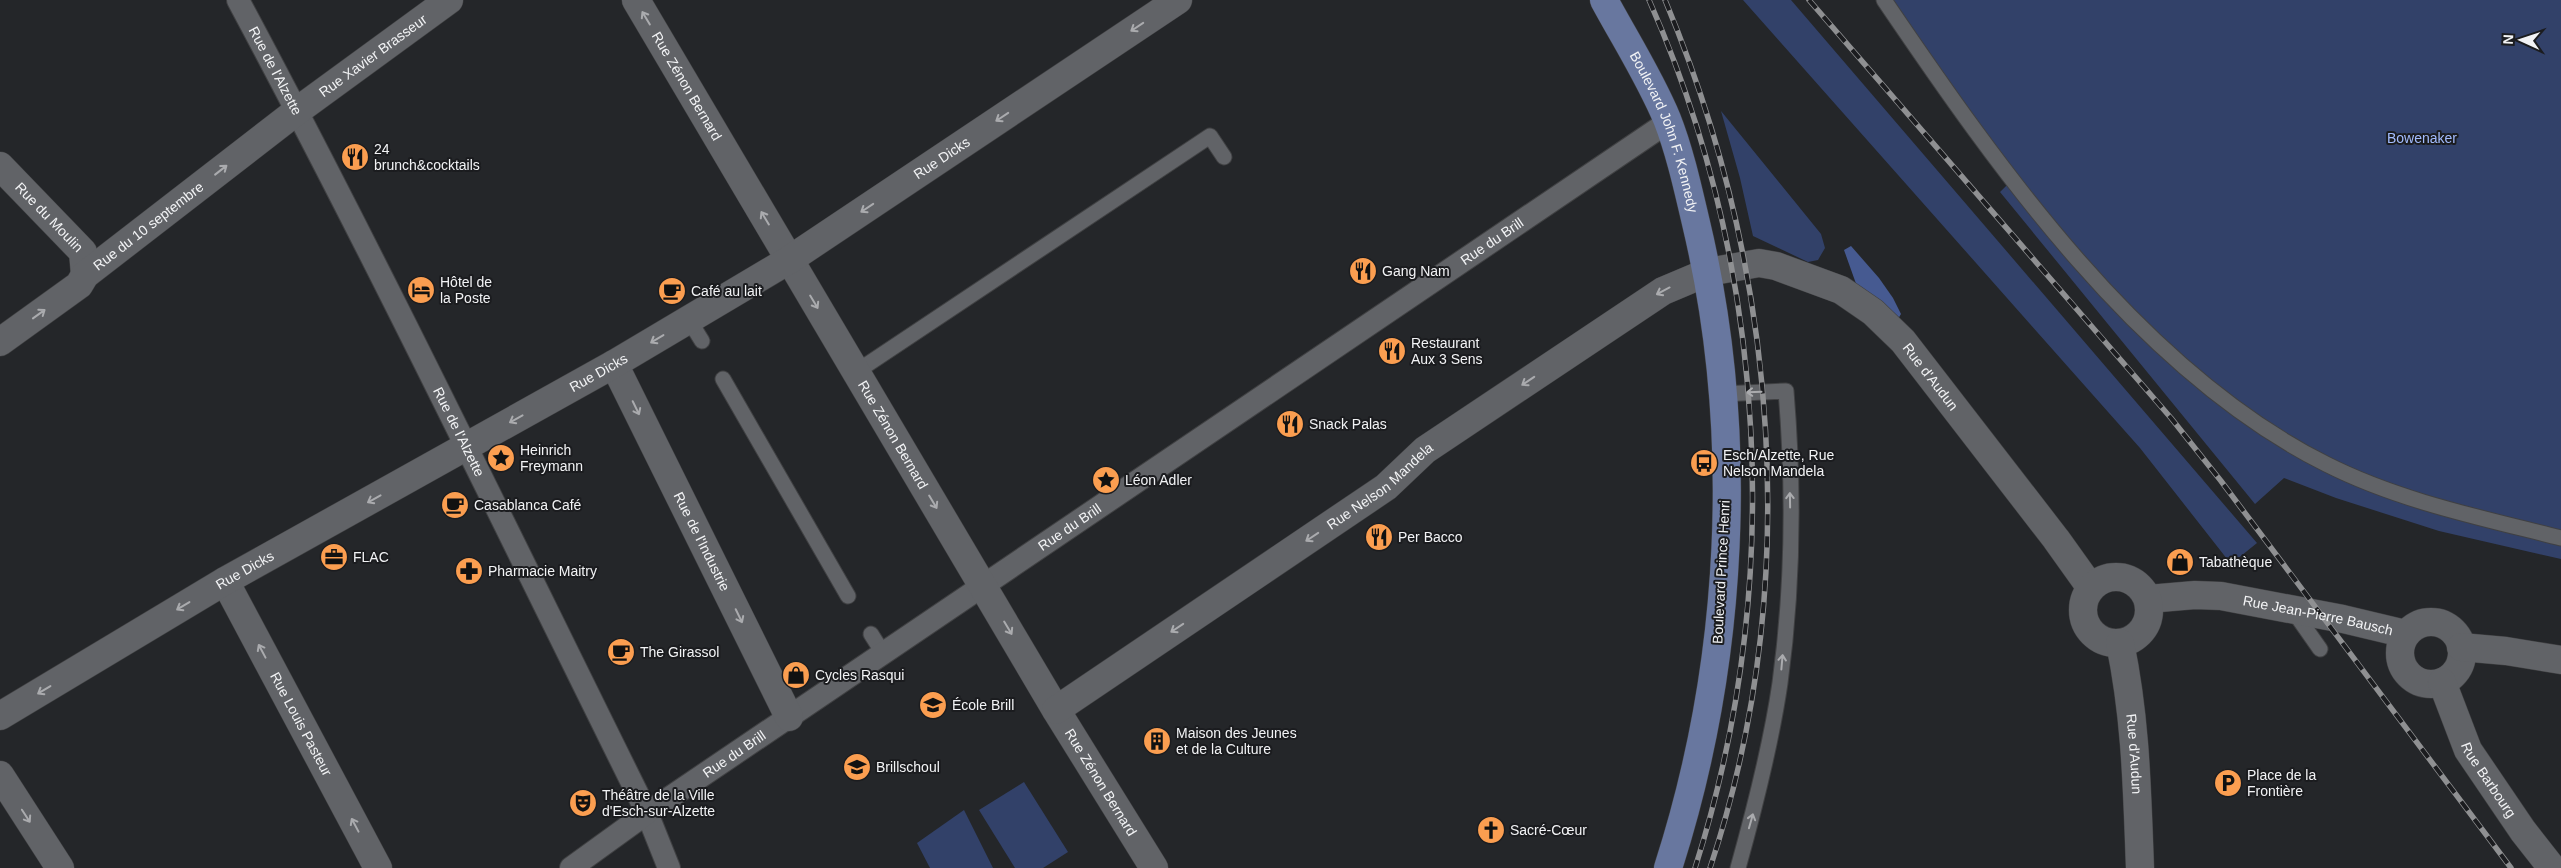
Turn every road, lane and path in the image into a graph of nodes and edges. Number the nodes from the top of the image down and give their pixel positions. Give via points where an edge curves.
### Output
1 (238, 0) edge
2 (449, 0) edge
3 (636, 0) edge
4 (1178, 0) edge
5 (1604, 0) edge
6 (1884, 0) edge
7 (297, 111) junction
8 (1668, 122) junction
9 (1224, 157) dead end
10 (0, 166) edge
11 (789, 260) junction
12 (1708, 272) junction
13 (85, 275) junction
14 (0, 342) edge
15 (614, 364) junction
16 (856, 372) junction
17 (723, 379) dead end
18 (1722, 394) junction
19 (466, 448) junction
20 (2561, 538) edge
21 (225, 582) junction
22 (983, 586) junction
23 (2090, 588) junction
24 (848, 596) dead end
25 (2148, 599) junction
26 (2292, 609) junction
27 (871, 634) dead end
28 (2406, 634) junction
29 (2120, 643) junction
30 (2461, 647) junction
31 (2320, 649) dead end
32 (883, 653) junction
33 (2561, 660) edge
34 (2442, 682) junction
35 (1056, 710) junction
36 (0, 716) edge
37 (790, 717) junction
38 (0, 775) edge
39 (647, 814) junction
40 (60, 868) edge
41 (378, 868) edge
42 (571, 868) edge
43 (669, 868) edge
44 (1154, 868) edge
45 (1668, 868) edge
46 (1738, 868) edge
47 (2140, 868) edge
48 (2552, 868) edge

1 - 7 street, Rue de l'Alzette
2 - 7 street, Rue Xavier Brasseur
11 -> 3 street, Rue Zénon Bernard
4 -> 11 street, Rue Dicks
5 - 8 main road, Boulevard John F. Kennedy via 1657,95
6 - 20 lane via 2012,181 2117,303 2181,364 2277,437 2327,465 2443,509
13 -> 7 street, Rue du 10 septembre
7 - 19 street, Rue de l'Alzette
8 - 12 main road, Boulevard John F. Kennedy
8 - 22 street, Rue du Brill
9 - 16 lane via 1210,136
10 - 13 street, Rue du Moulin via 83,252
11 -> 15 street, Rue Dicks via 696,331
11 -> 16 street, Rue Zénon Bernard
12 - 18 main road, Boulevard Prince Henri
12 - 23 street, Rue d'Audun via 1759,262 1776,266 1841,290 1873,312 1903,341
12 -> 35 street, Rue Nelson Mandela via 1663,291 1433,445 1386,487
14 -> 13 street, Rue du 10 septembre via 79,284
15 -> 19 street, Rue Dicks
15 -> 37 street, Rue de l'Industrie
16 -> 22 street, Rue Zénon Bernard
17 - 24 lane
18 - 45 main road, Boulevard Prince Henri via 1726,468 1725,555 1714,674 1692,789
46 -> 18 lane via 1757,803 1780,683 1791,562 1789,426 1786,391
19 -> 21 street, Rue Dicks
19 - 39 street, Rue de l'Alzette
21 -> 36 street, Rue Dicks
41 -> 21 street, Rue Louis Pasteur
22 - 32 street, Rue du Brill
22 -> 35 street, Rue Zénon Bernard
23 - 25 street via 2108,578 2128,578 2144,590
23 - 29 street via 2083,607 2088,626 2102,640
25 - 26 street, Rue Jean-Pierre Bausch via 2195,594
25 - 29 street via 2150,609 2144,628 2138,636
26 - 28 street, Rue Jean-Pierre Bausch
26 - 31 lane
27 - 32 lane
28 - 30 street, Rue Jean-Pierre Bausch via 2418,625 2433,622 2452,630
28 - 34 street, Rue Jean-Pierre Bausch via 2400,653 2406,671 2422,683
29 - 47 street, Rue d'Audun via 2131,693 2137,753
30 - 33 street
30 - 34 street via 2462,658 2458,668
32 - 37 street, Rue du Brill
34 - 48 street, Rue Barbourg via 2468,750
35 - 44 street, Rue Zénon Bernard
37 - 39 street, Rue du Brill
38 -> 40 street
39 - 42 street, Rue du Brill
39 - 43 street, Rue de l'Alzette

